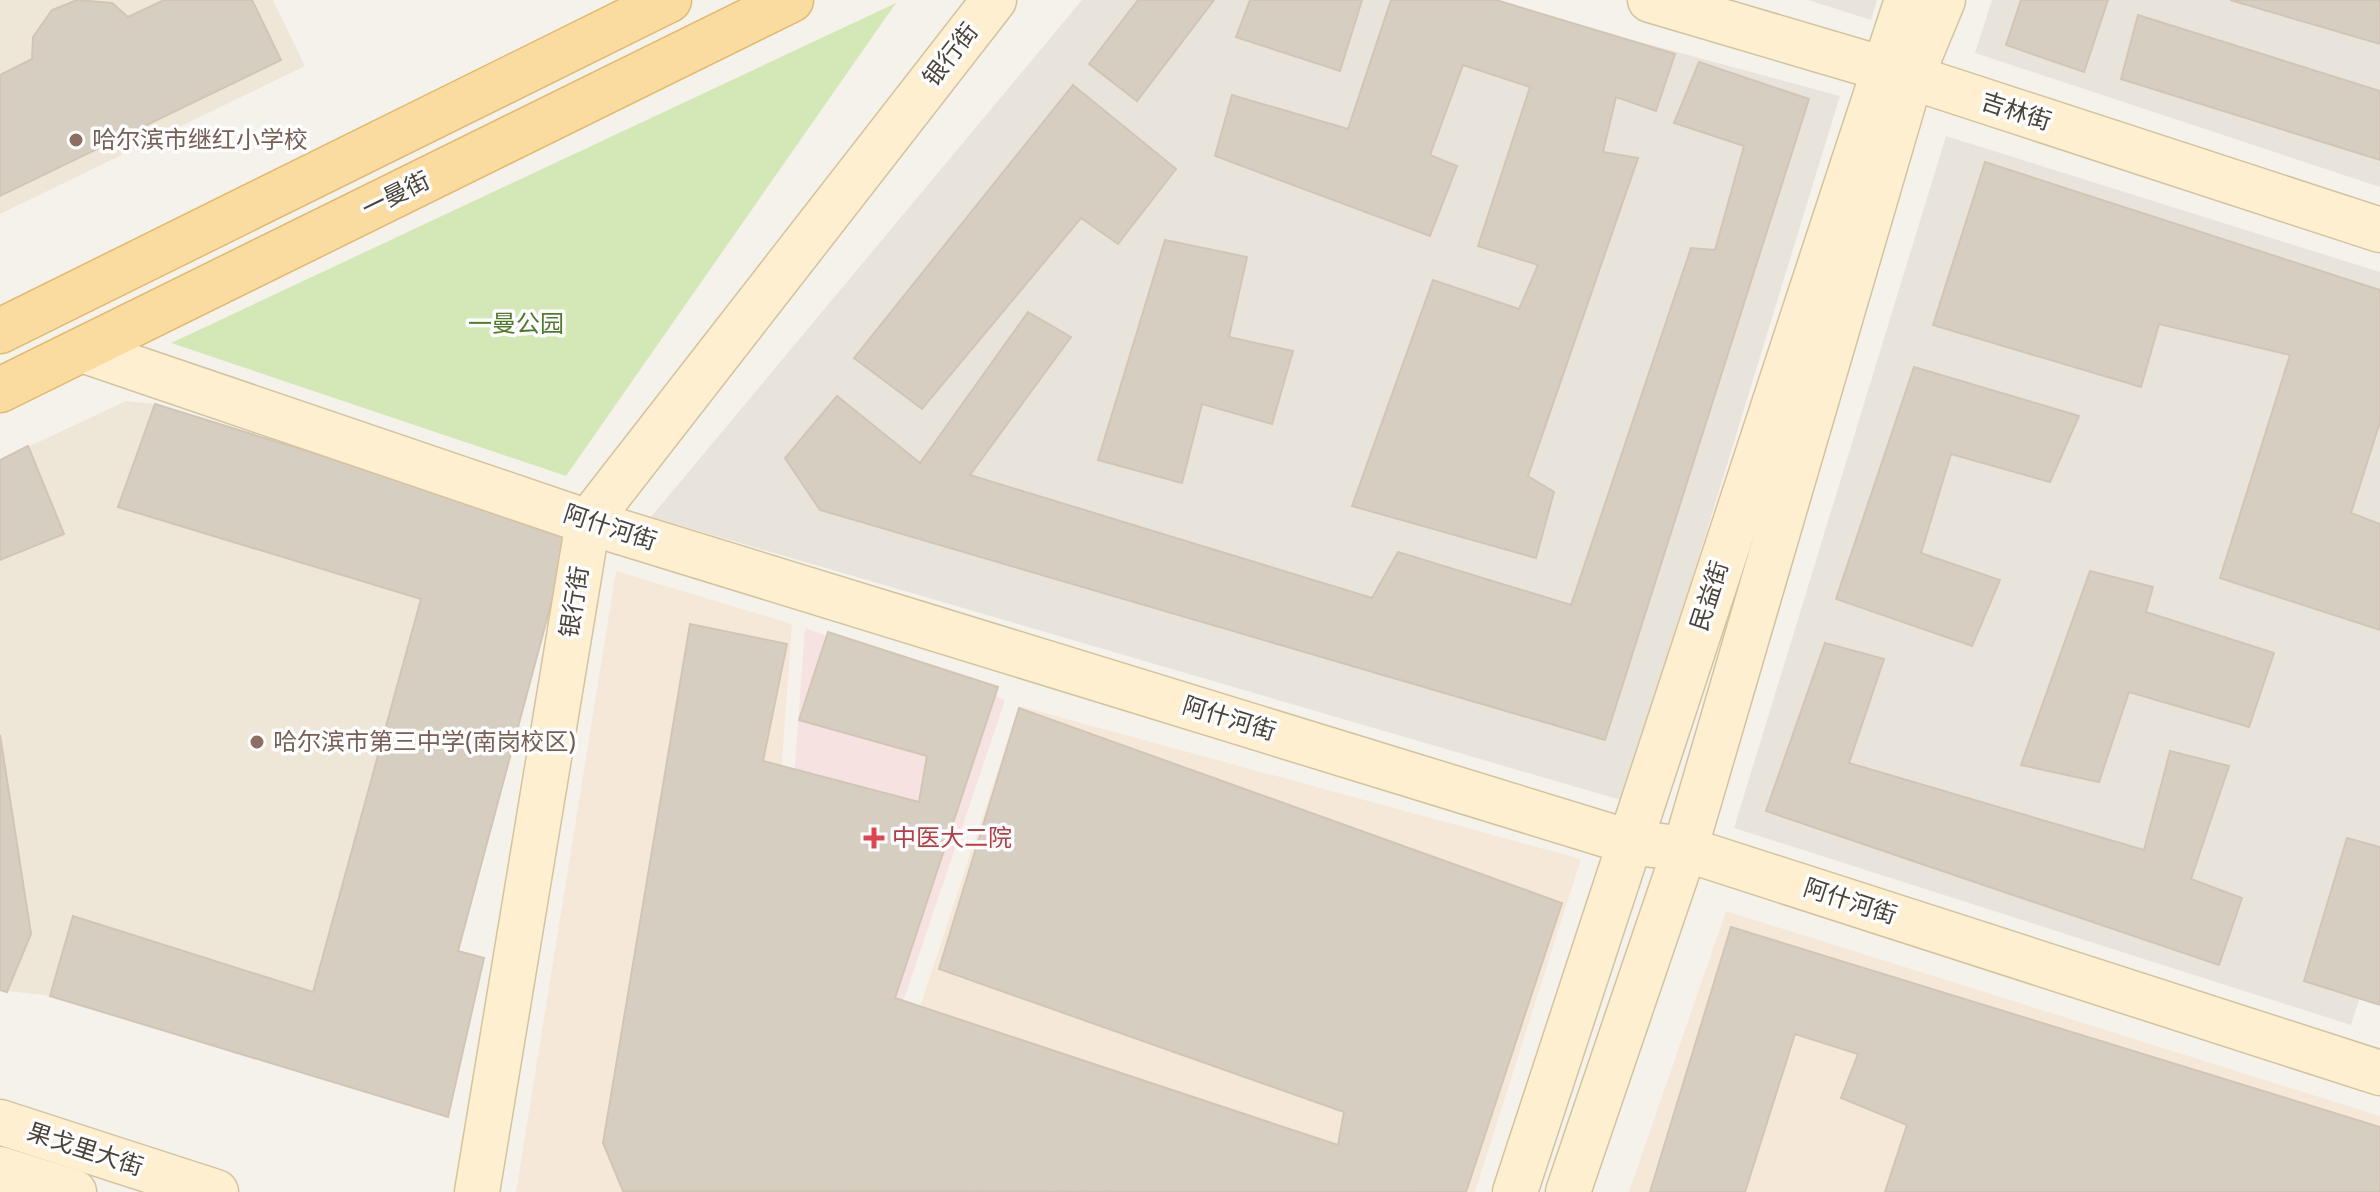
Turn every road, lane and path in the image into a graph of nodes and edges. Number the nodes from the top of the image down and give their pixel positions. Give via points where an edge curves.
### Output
1 (669, 0) edge
2 (791, 0) edge
3 (994, 0) edge
4 (1650, 0) edge
5 (1907, 0) edge
6 (1943, 0) edge
7 (1897, 74) junction
8 (2380, 230) edge
9 (0, 331) edge
10 (82, 350) junction
11 (0, 390) edge
12 (588, 522) junction
13 (1629, 842) junction
14 (1685, 849) junction
15 (2380, 1073) edge
16 (0, 1122) edge
17 (0, 1169) edge
18 (74, 1192) edge
19 (216, 1192) edge
20 (477, 1192) edge
21 (1515, 1192) edge
22 (1568, 1192) edge

1 - 9 main road
2 - 10 main road, 一曼街
3 - 12 street, 银行街
4 - 7 street, 吉林街
5 - 7 street, 民益街
6 - 7 street, 民益街
7 - 8 street, 吉林街
7 - 13 street, 民益街
7 - 14 street, 民益街
10 - 11 main road, 一曼街
10 - 12 street, 阿什河街
12 - 13 street, 阿什河街
12 - 20 street, 银行街
13 - 14 street, 阿什河街
13 - 21 street, 民益街
14 - 15 street, 阿什河街
14 - 22 street, 民益街
16 - 19 street, 果戈里大街
17 - 18 street, 果戈里大街

